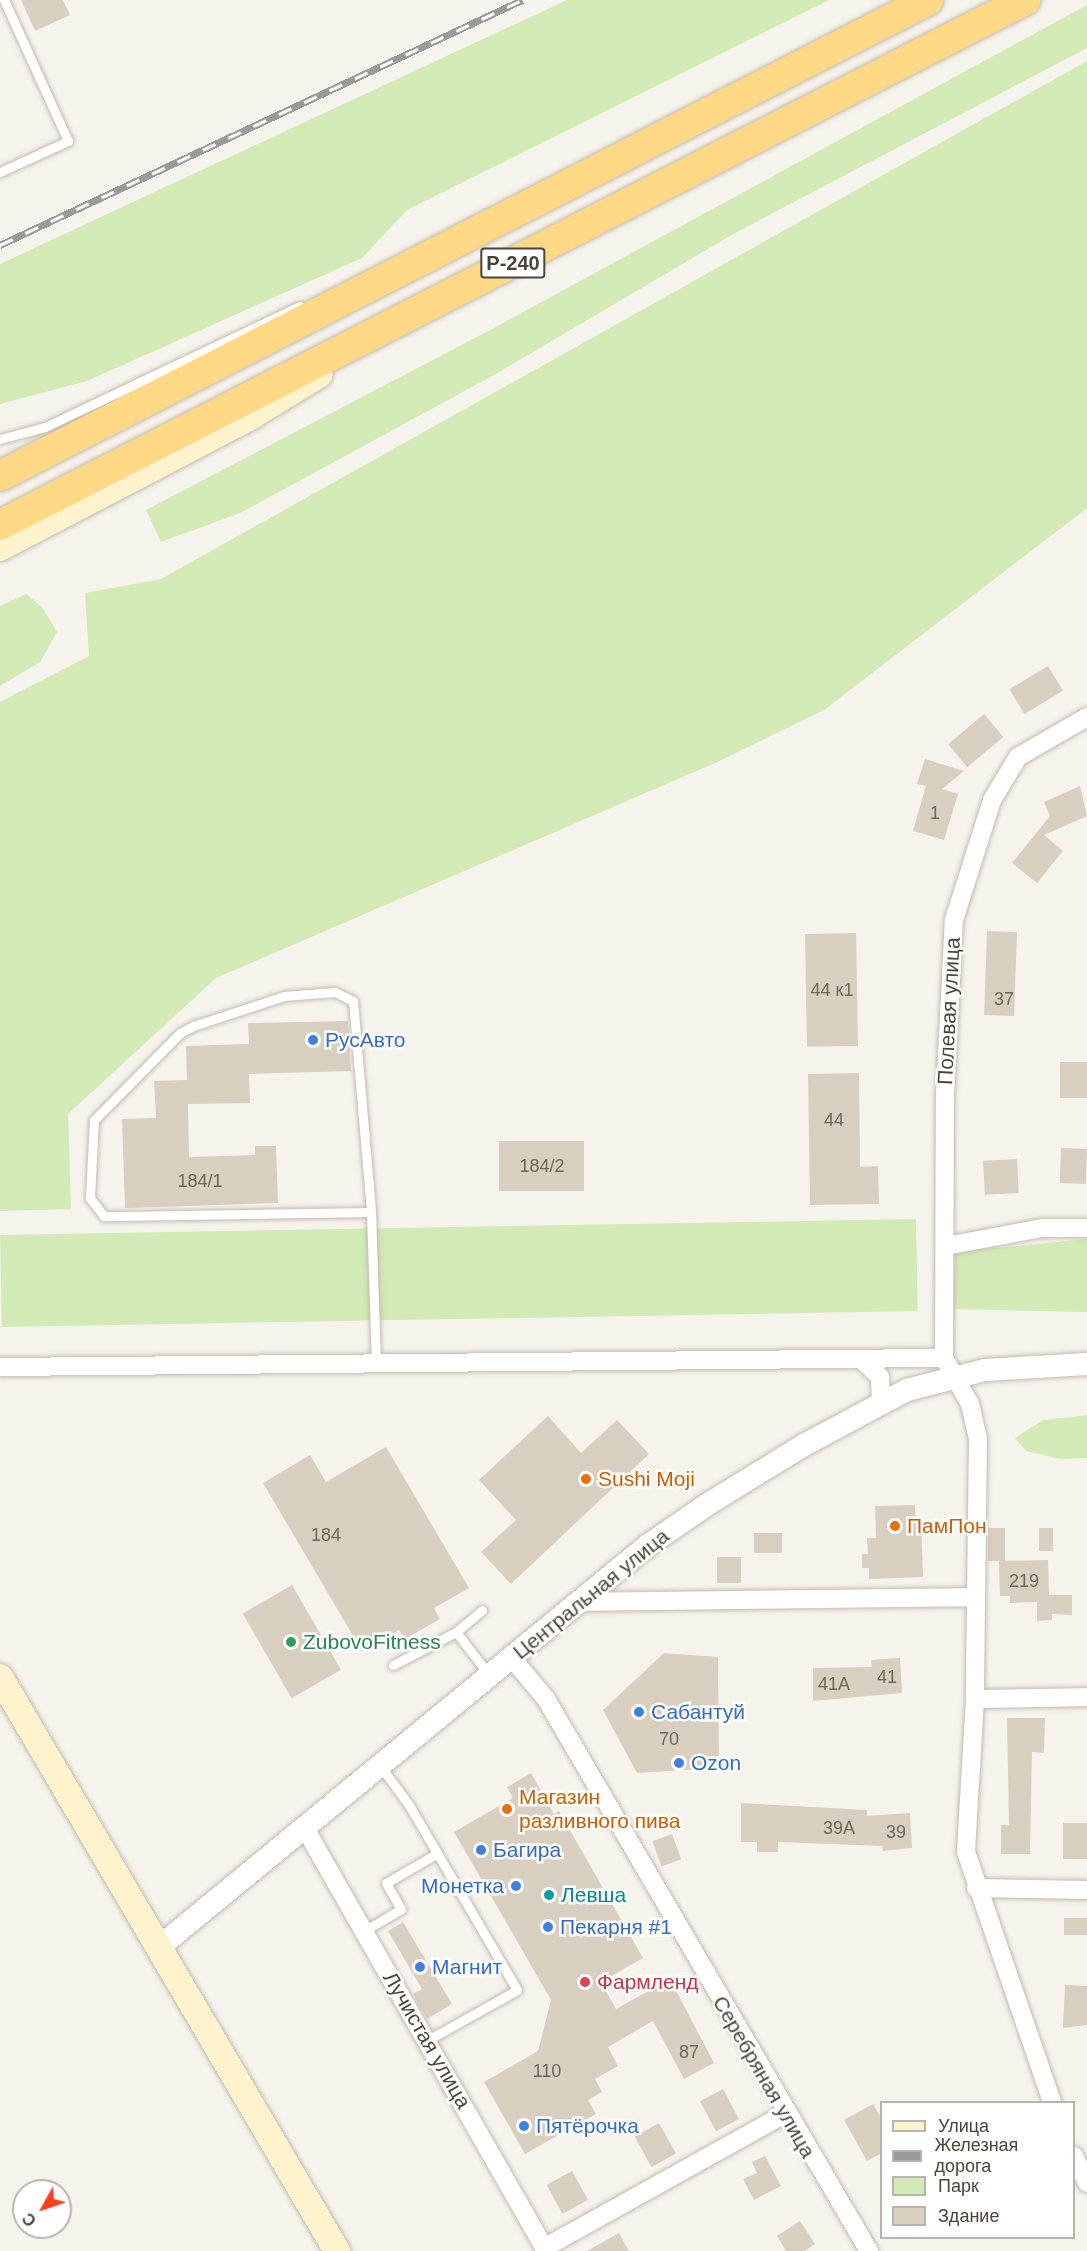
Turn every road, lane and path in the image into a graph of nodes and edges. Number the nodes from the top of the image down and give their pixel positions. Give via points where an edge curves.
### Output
1 (4, 0) edge
2 (928, 0) edge
3 (1025, 0) edge
4 (0, 172) edge
5 (474, 233) junction
6 (456, 292) junction
7 (322, 297) dead end
8 (311, 301) dead end
9 (0, 439) edge
10 (0, 476) edge
11 (0, 525) edge
12 (0, 548) edge
13 (1087, 717) edge
14 (371, 1212) junction
15 (1087, 1228) edge
16 (946, 1246) junction
17 (861, 1359) junction
18 (1087, 1364) edge
19 (376, 1366) junction
20 (0, 1367) edge
21 (948, 1367) junction
22 (881, 1404) junction
23 (976, 1597) junction
24 (578, 1602) junction
25 (482, 1610) dead end
26 (456, 1632) junction
27 (511, 1657) junction
28 (393, 1665) dead end
29 (490, 1676) junction
30 (0, 1677) edge
31 (1087, 1697) edge
32 (975, 1699) junction
33 (381, 1767) junction
34 (306, 1830) junction
35 (436, 1854) junction
36 (976, 1888) junction
37 (1087, 1890) edge
38 (364, 1931) junction
39 (158, 1948) junction
40 (428, 2040) junction
41 (1051, 2101) edge
42 (785, 2114) junction
43 (1075, 2158) edge
44 (1087, 2183) edge
45 (545, 2249) edge
46 (337, 2251) edge
47 (869, 2251) edge

1 - 4 lane via 68,141
2 - 5 highway, Р-240
3 - 6 highway, Р-240
5 - 7 lane
5 - 10 highway, Р-240
6 - 11 highway, Р-240
6 - 12 main road via 252,416
8 - 9 lane via 45,427
13 - 16 street, Полевая улица via 1018,757 992,800 954,920 945,1095
14 - 14 lane via 104,1216 90,1198 94,1120 171,1041 193,1026 284,996 346,995 357,1008
14 - 19 lane
15 - 16 street via 1042,1228
16 - 21 street, Полевая улица
17 - 19 street
17 - 21 street
17 - 22 street via 880,1377
18 - 21 street, Центральная улица
19 - 20 street
21 - 22 street, Центральная улица
21 - 23 street via 970,1404 978,1438
22 - 24 street, Центральная улица via 708,1504
23 - 24 street
23 - 32 street
24 - 27 street, Центральная улица
25 - 26 lane
26 - 28 lane
26 - 29 lane
27 - 29 street, Центральная улица
27 - 42 street, Серебряная улица via 552,1708
29 - 33 street, Центральная улица
30 - 39 main road
31 - 32 street
32 - 36 street via 966,1852
33 - 34 street, Центральная улица
33 - 35 lane
34 - 38 street, Лучистая улица
34 - 39 street, Центральная улица
35 - 38 lane via 386,1882 401,1909
35 - 40 lane via 517,1990
36 - 37 street
36 - 41 street
38 - 40 street, Лучистая улица
39 - 46 main road
40 - 45 street, Лучистая улица
42 - 45 street
42 - 47 street, Серебряная улица
43 - 44 street

